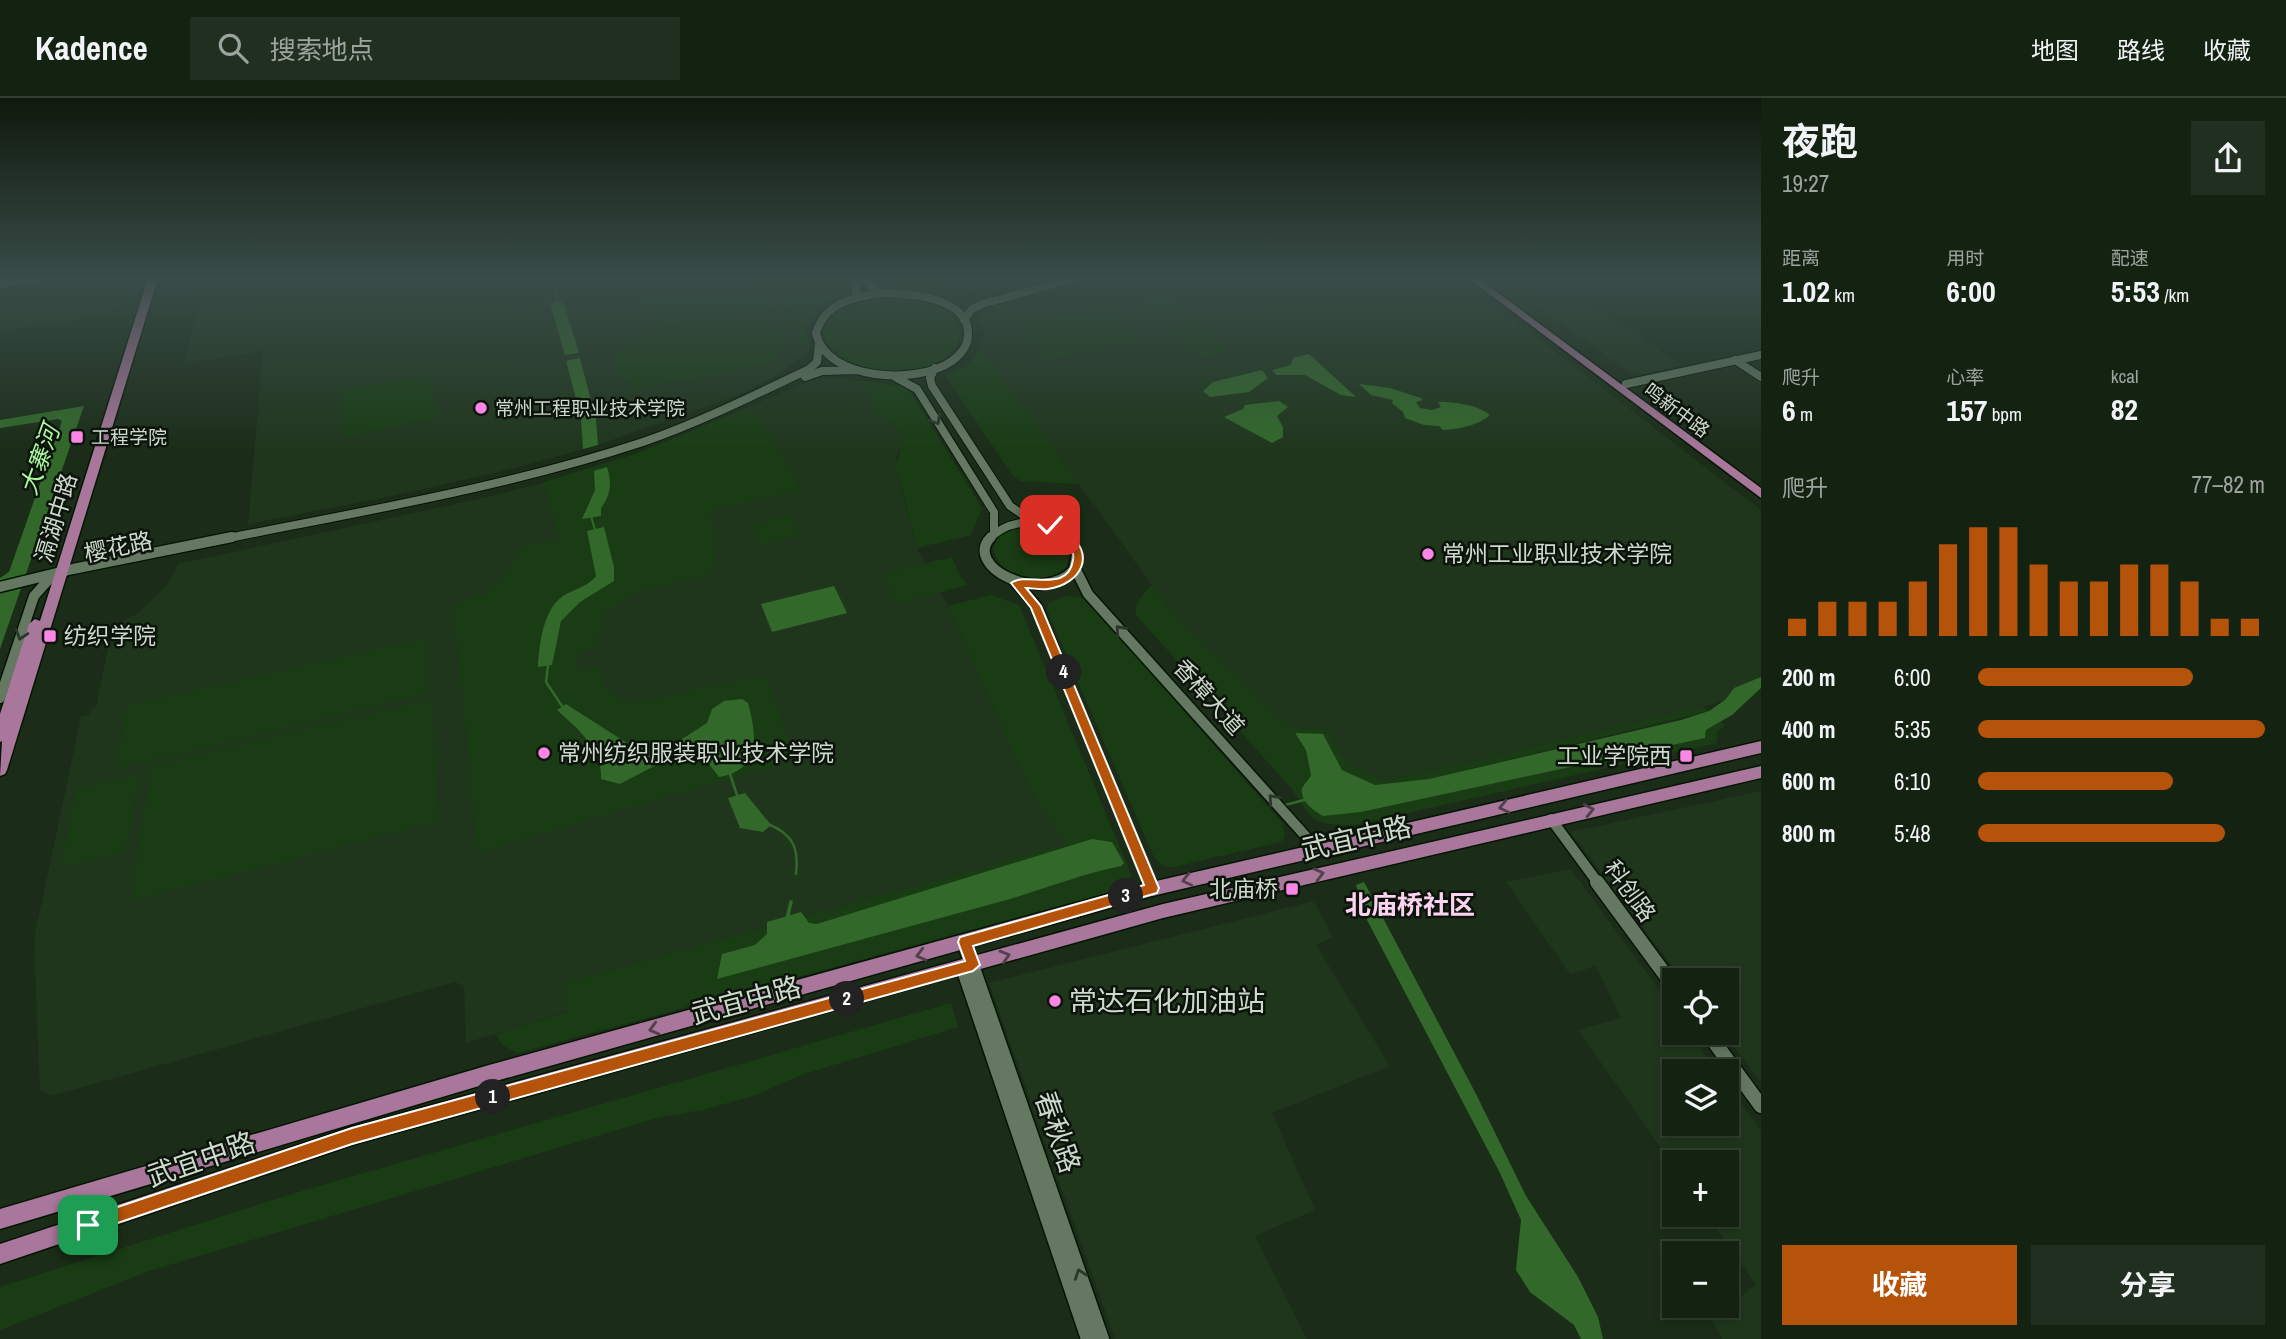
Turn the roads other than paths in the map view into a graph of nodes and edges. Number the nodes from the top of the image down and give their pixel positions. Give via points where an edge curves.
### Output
1 (128, 336) edge
2 (134, 336) edge
3 (818, 336) edge
4 (968, 336) edge
5 (1549, 336) edge
6 (1561, 336) edge
7 (819, 343) junction
8 (1761, 355) edge
9 (1735, 360) junction
10 (935, 368) junction
11 (857, 370) junction
12 (889, 375) junction
13 (1761, 377) edge
14 (1626, 384) junction
15 (605, 456) junction
16 (1761, 482) edge
17 (1761, 494) edge
18 (1035, 522) junction
19 (994, 531) junction
20 (1075, 568) junction
21 (57, 576) junction
22 (1016, 583) junction
23 (0, 587) edge
24 (0, 698) edge
25 (0, 736) edge
26 (1761, 747) edge
27 (0, 770) edge
28 (1761, 772) edge
29 (1550, 819) junction
30 (1318, 850) junction
31 (1152, 888) junction
32 (964, 942) junction
33 (968, 966) junction
34 (1662, 970) edge
35 (1716, 1045) edge
36 (1761, 1106) edge
37 (0, 1219) edge
38 (0, 1254) edge
39 (1088, 1339) edge
40 (1102, 1339) edge

1 - 21 main road, 滆湖中路
2 - 21 main road, 滆湖中路
3 - 7 street
4 - 10 street via 957,356
5 - 17 main road, 鸣新中路
6 - 14 main road, 鸣新中路
7 - 11 street via 835,361
7 - 15 street, 樱花路 via 817,362 809,369 767,391
8 - 9 street
9 - 13 street
9 - 14 street
10 - 12 street
10 - 18 street via 930,378 939,397 1010,506
11 - 12 street
11 - 15 street, 樱花路 via 811,374 720,416
12 -> 19 street via 917,389 994,512
14 - 16 main road, 鸣新中路
15 - 21 street, 樱花路 via 463,496
18 - 19 street
18 - 20 street via 1073,541 1078,552
19 - 22 street via 984,549 986,559 1003,578
20 - 22 street via 1062,581 1047,585
30 -> 20 street, 香樟大道 via 1088,594
21 - 23 street, 樱花路
21 -> 24 street via 34,596
21 - 25 main road, 滆湖中路
21 - 27 main road, 滆湖中路
22 - 31 street via 1036,606
26 -> 30 main road, 武宜中路
29 -> 28 main road, 武宜中路
33 -> 29 main road, 武宜中路 via 1163,911
29 - 34 street, 科创路
30 -> 31 main road, 武宜中路
31 - 32 main road, 武宜中路
32 - 33 street, 春秋路
32 -> 37 main road, 武宜中路 via 489,1074
33 - 38 main road, 武宜中路 via 352,1136
33 - 39 street, 春秋路
40 -> 33 street, 春秋路
35 - 36 street

